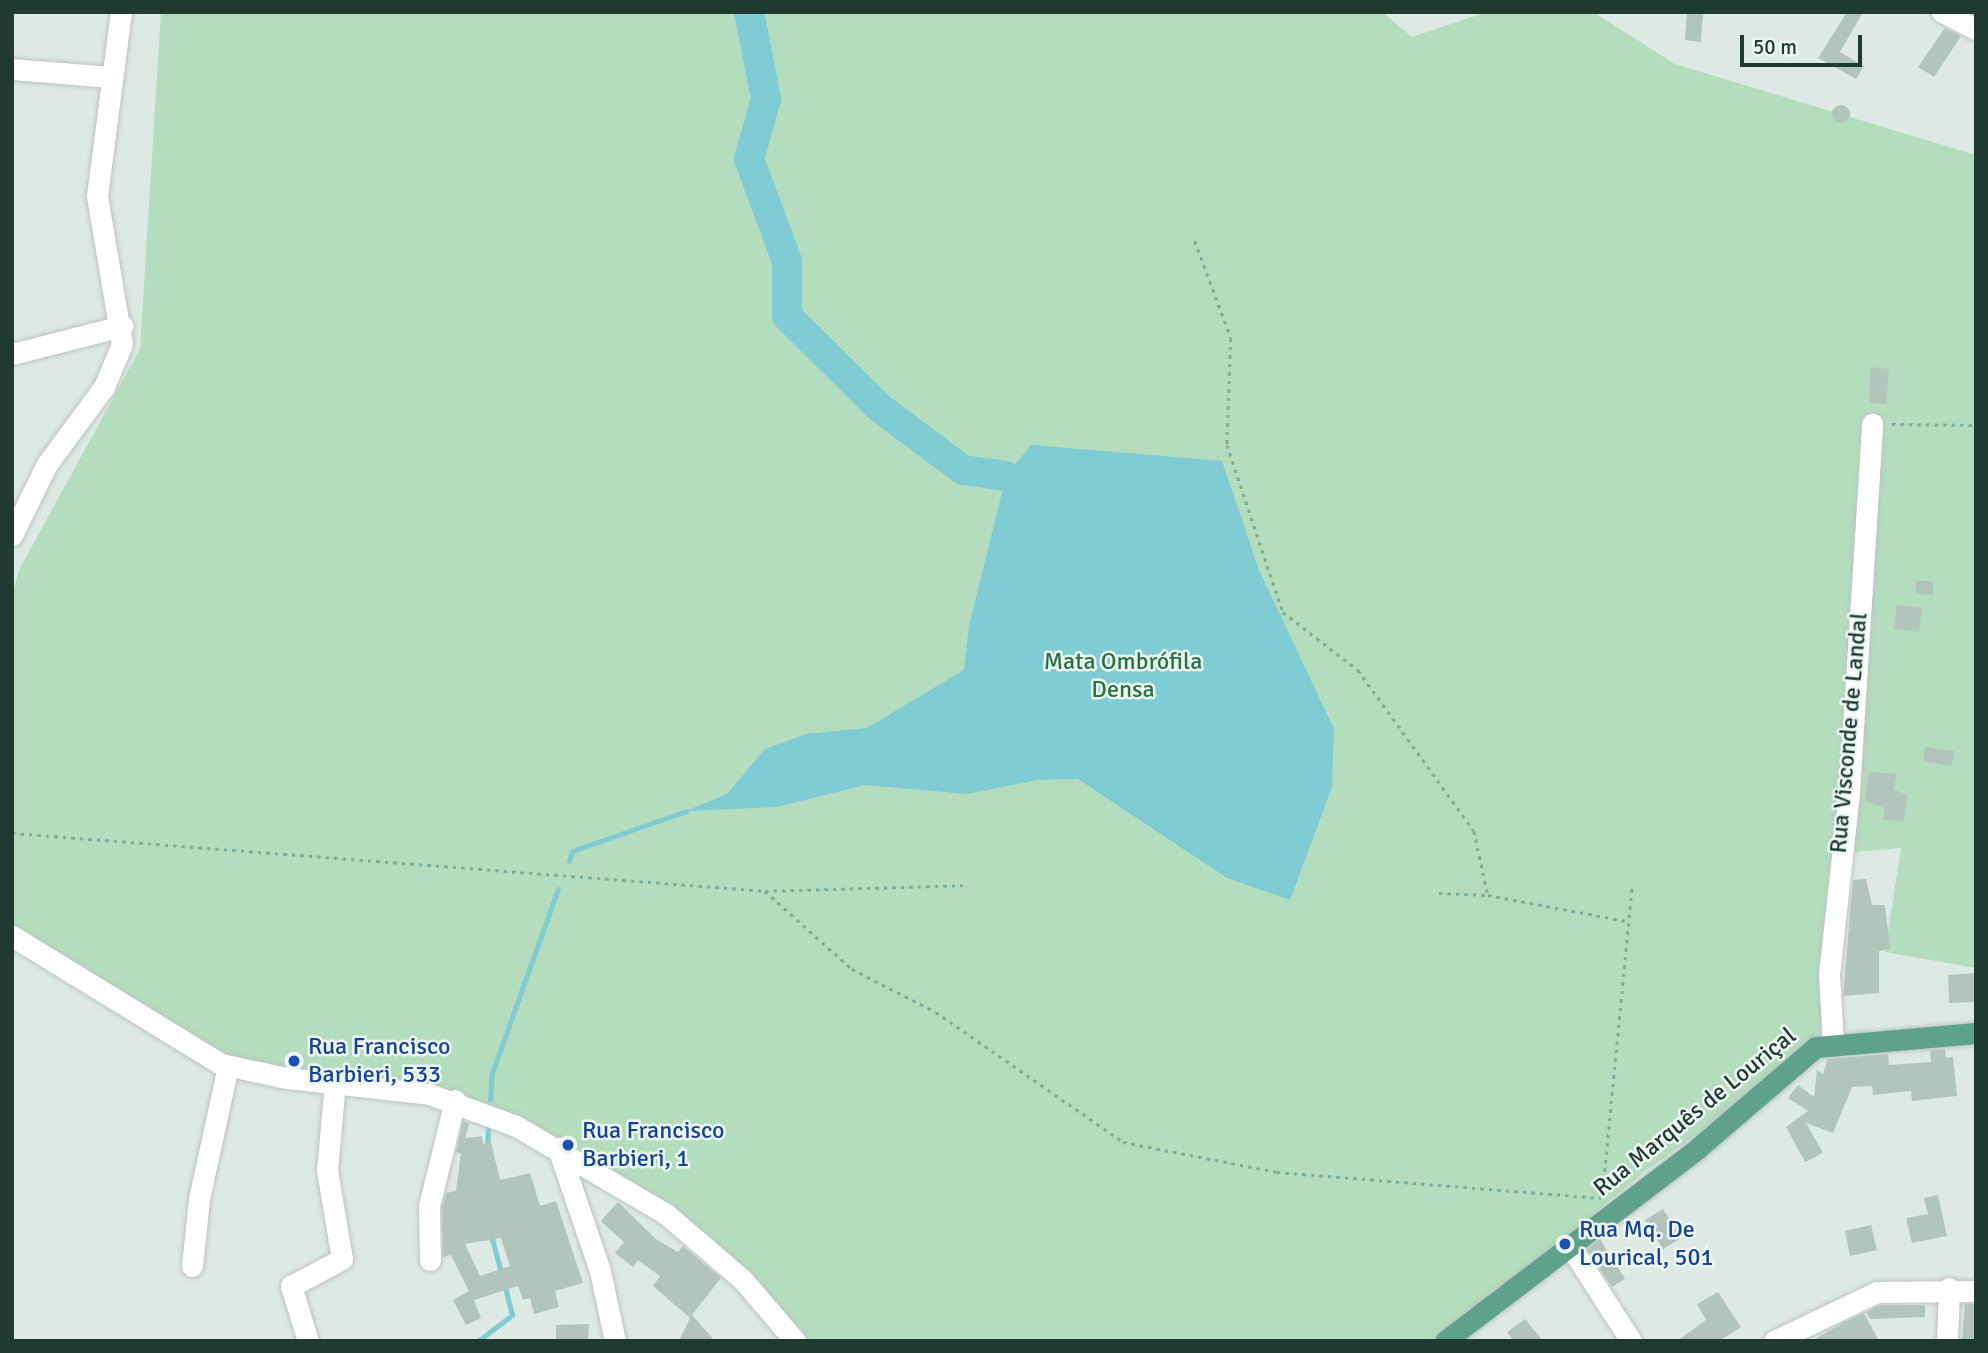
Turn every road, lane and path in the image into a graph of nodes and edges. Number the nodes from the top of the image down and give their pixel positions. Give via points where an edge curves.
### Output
1 (121, 12) edge
2 (1942, 12) edge
3 (1976, 29) edge
4 (12, 69) edge
5 (109, 77) junction
6 (1195, 241) dead end
7 (122, 326) junction
8 (12, 354) edge
9 (1872, 424) joint
10 (1976, 425) edge
11 (12, 536) edge
12 (12, 833) edge
13 (1632, 884) dead end
14 (962, 885) dead end
15 (765, 891) junction
16 (1439, 893) dead end
17 (1488, 895) junction
18 (1625, 921) junction
19 (12, 936) edge
20 (1976, 1033) edge
21 (1833, 1042) junction
22 (229, 1066) junction
23 (335, 1082) junction
24 (454, 1100) junction
25 (558, 1148) junction
26 (1604, 1208) junction
27 (1570, 1246) junction
28 (430, 1260) dead end
29 (192, 1266) dead end
30 (1949, 1288) junction
31 (1976, 1291) edge
32 (308, 1341) edge
33 (615, 1341) edge
34 (795, 1341) edge
35 (1445, 1341) edge
36 (1631, 1341) edge
37 (1774, 1341) edge
38 (1947, 1341) edge

1 - 5 street
2 - 3 street
4 - 5 street
5 - 7 street via 98,212
6 - 17 path via 1231,338 1227,445 1283,612 1358,670 1474,831
7 - 8 street
7 - 11 street via 112,373 47,464
9 - 10 path
9 - 21 street, Rua Visconde de Landal via 1849,792 1829,974
12 - 15 path
13 - 18 path
14 - 15 path
15 - 26 path via 852,969 936,1012 1123,1142 1277,1171
16 - 17 path
17 - 18 path
18 - 26 path
19 - 22 street
20 - 21 main road, Rua Marquês de Louriçal
21 - 26 main road, Rua Marquês de Louriçal via 1816,1047
22 - 23 street
22 - 29 street via 199,1199
23 - 24 street
23 - 32 street via 327,1170 342,1259 291,1286
24 - 25 street
24 - 28 street via 429,1206
25 - 33 street via 600,1272
25 - 34 street via 667,1214 743,1280
26 - 27 main road, Rua Marquês de Louriçal
27 - 35 main road, Rua Marquês de Louriçal
27 - 36 street
30 - 31 street
30 - 37 street via 1877,1293
30 - 38 street

